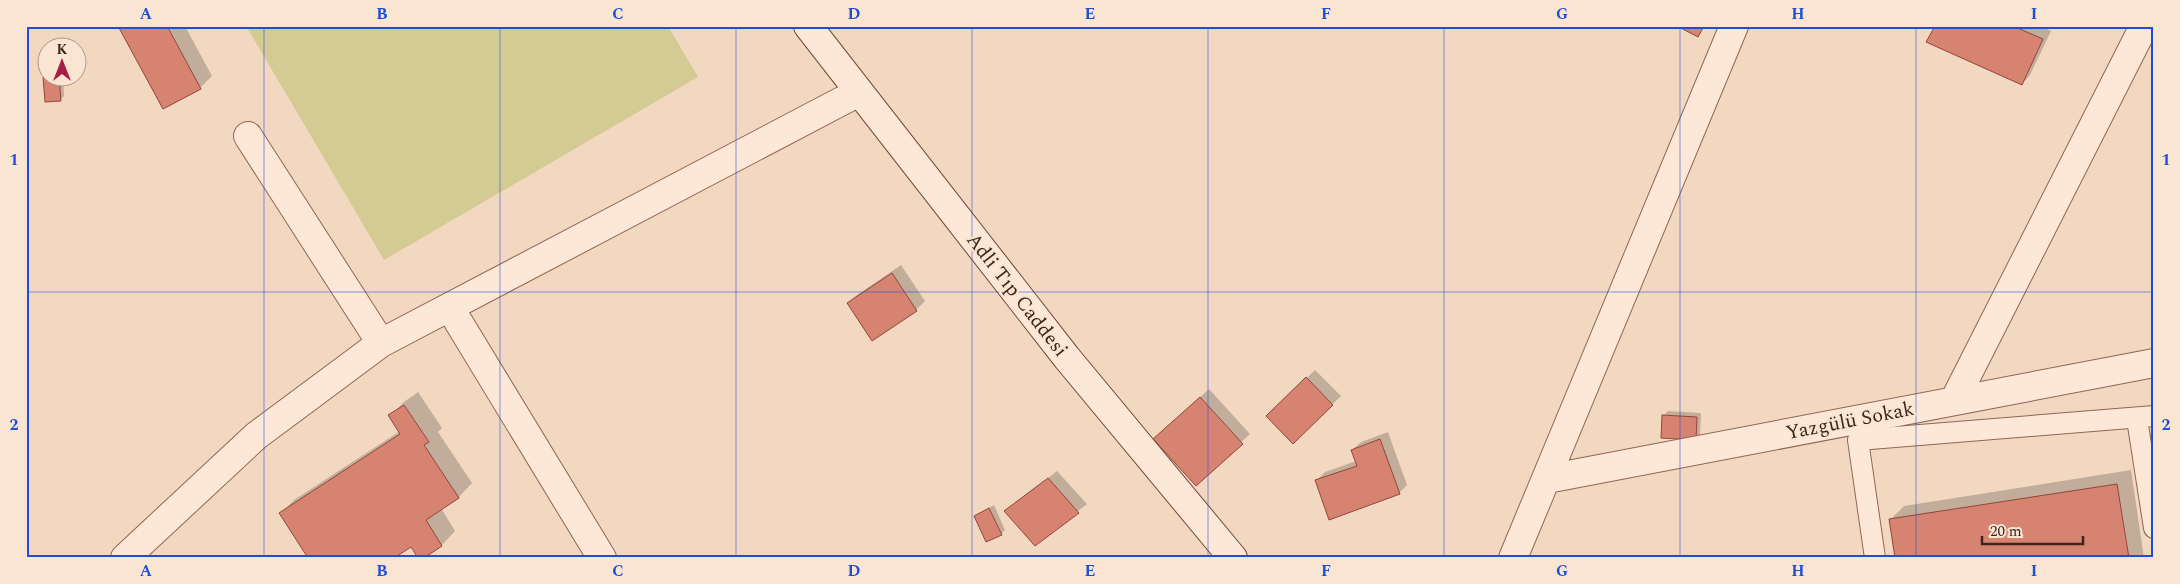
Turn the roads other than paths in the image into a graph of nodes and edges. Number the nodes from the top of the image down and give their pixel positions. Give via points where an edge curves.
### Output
1 (808, 26) edge
2 (1734, 26) edge
3 (2144, 26) edge
4 (859, 92) junction
5 (248, 136) dead end
6 (450, 308) junction
7 (381, 343) junction
8 (2154, 363) edge
9 (1954, 401) junction
10 (2146, 418) edge
11 (1547, 479) junction
12 (2154, 528) edge
13 (125, 558) edge
14 (602, 558) edge
15 (1233, 558) edge
16 (1513, 558) edge
17 (1875, 558) edge

1 - 4 street, Adli Tıp Caddesi
2 - 11 street
3 - 9 street
4 - 6 street
4 - 15 street, Adli Tıp Caddesi via 1067,358
5 - 7 street
6 - 7 street
6 - 14 street
7 - 13 street via 256,436
8 - 9 street, Yazgülü Sokak
9 - 11 street, Yazgülü Sokak
10 - 12 lane
10 - 17 lane via 1858,440
11 - 16 street

